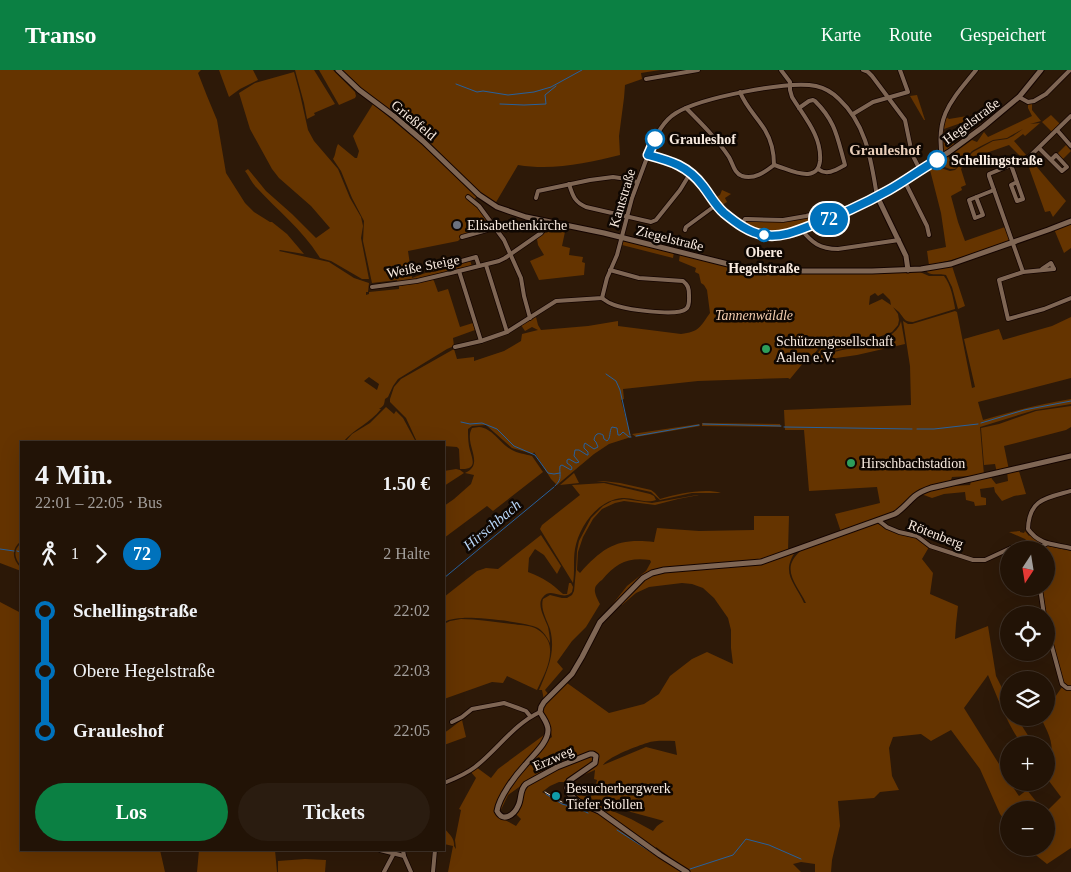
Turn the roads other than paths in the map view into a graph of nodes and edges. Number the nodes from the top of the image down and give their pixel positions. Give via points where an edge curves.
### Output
1 (338, 70) edge
2 (698, 70) edge
3 (781, 70) edge
4 (863, 70) edge
5 (900, 70) edge
6 (976, 70) edge
7 (1041, 70) edge
8 (1070, 70) edge
9 (646, 79) dead end
10 (790, 86) junction
11 (740, 92) junction
12 (1019, 97) junction
13 (889, 98) junction
14 (686, 108) junction
15 (799, 108) junction
16 (853, 114) junction
17 (1071, 117) edge
18 (1057, 130) junction
19 (1071, 146) edge
20 (1039, 148) junction
21 (648, 155) junction
22 (942, 157) junction
23 (1051, 160) dead end
24 (774, 165) junction
25 (1011, 165) junction
26 (452, 169) joint
27 (818, 169) junction
28 (920, 170) junction
29 (691, 172) junction
30 (904, 180) junction
31 (637, 182) junction
32 (1017, 182) junction
33 (569, 184) junction
34 (994, 190) junction
35 (877, 196) junction
36 (468, 197) dead end
37 (976, 197) junction
38 (536, 198) dead end
39 (716, 205) junction
40 (627, 216) junction
41 (826, 220) junction
42 (1071, 221) edge
43 (547, 222) junction
44 (741, 226) junction
45 (494, 228) junction
46 (685, 230) dead end
47 (801, 230) junction
48 (930, 235) dead end
49 (462, 237) dead end
50 (622, 237) junction
51 (899, 240) junction
52 (1013, 242) junction
53 (510, 253) junction
54 (486, 265) junction
55 (479, 266) junction
56 (433, 269) dead end
57 (610, 270) junction
58 (908, 270) junction
59 (1040, 270) dead end
60 (459, 271) junction
61 (1023, 272) junction
62 (372, 287) dead end
63 (602, 298) junction
64 (1071, 298) edge
65 (530, 318) junction
66 (507, 332) junction
67 (481, 342) junction
68 (455, 347) dead end
69 (1071, 456) edge
70 (1071, 491) edge
71 (878, 520) junction
72 (1040, 541) edge
73 (1055, 546) edge
74 (1071, 548) edge
75 (1000, 553) edge
76 (1055, 658) edge
77 (1071, 688) edge
78 (540, 712) junction
79 (530, 716) junction
80 (452, 722) dead end
81 (445, 783) edge
82 (385, 851) edge
83 (403, 851) edge
84 (435, 851) edge
85 (394, 853) junction
86 (404, 856) junction
87 (384, 872) edge
88 (411, 872) edge
89 (433, 872) edge
90 (687, 872) edge

1 - 26 street, Grießfeld
2 - 9 street
3 - 10 street
4 - 13 street via 872,76
5 - 13 street via 908,92
6 - 22 street via 944,113 940,136
7 - 12 street, Hegelstraße
8 - 12 street via 1040,98 1028,102
10 - 11 street, Kantstraße
10 - 15 street
10 - 16 street, Kantstraße via 806,85 828,90
11 - 14 street, Kantstraße
11 - 24 street via 765,130
12 - 22 street, Hegelstraße
13 - 16 street via 873,102
13 - 28 street via 905,120 912,154
14 - 21 street, Kantstraße via 663,126
14 - 24 street via 715,138 742,176 759,175
15 - 27 street via 819,145
15 - 27 street via 815,101 829,117 838,138 845,165 828,172
16 - 35 street, Kantstraße via 864,134
17 - 18 street
18 - 19 street
18 - 20 street
20 - 23 street
20 - 25 street via 1029,157
21 - 29 street, Hegelstraße via 670,161
21 - 31 street, Kantstraße
22 - 28 street, Hegelstraße
24 - 27 street via 803,174
25 - 32 street
25 - 34 street via 989,174
26 - 43 street, Ziegelstraße via 497,207
28 - 30 street, Hegelstraße
29 - 39 street, Hegelstraße
29 - 40 street via 656,220 651,222
30 - 35 street, Hegelstraße
30 - 48 street
31 - 33 street via 613,177
31 - 40 street, Kantstraße
32 - 32 street via 1011,185 1017,202 1023,199
33 - 38 street via 538,191
33 - 40 street via 578,203
34 - 37 street
34 - 52 street
35 - 41 street, Hegelstraße
35 - 51 street, Kantstraße
36 - 45 street via 479,206
37 - 37 street via 982,215 976,218 969,200
39 - 44 street, Hegelstraße
39 - 46 street
40 - 50 street, Kantstraße
41 - 44 street via 821,212 783,220 748,219
41 - 47 street, Hegelstraße
42 - 52 street, Ziegelstraße
43 - 50 street, Ziegelstraße
43 - 53 street, Weiße Steige via 541,232
44 - 47 street, Hegelstraße via 772,236
45 - 49 street, Weiße Steige
45 - 53 street
47 - 51 street via 816,244 830,249
50 - 57 street, Kantstraße
50 - 58 street, Ziegelstraße via 752,269
51 - 58 street, Kantstraße
52 - 58 street, Ziegelstraße via 951,264
52 - 61 street
53 - 54 street, Weiße Steige via 506,258
53 - 65 street via 522,283
54 - 55 street, Weiße Steige
54 - 66 street
55 - 56 street, Weiße Steige via 476,257
55 - 60 street, Weiße Steige
57 - 63 street, Kantstraße
57 - 63 street via 639,278 683,281 688,288 689,303 683,311 645,311 620,307
59 - 61 street
60 - 62 street, Weiße Steige
60 - 67 street
61 - 64 street via 999,280 1008,319
63 - 65 street via 556,302
65 - 66 street
66 - 67 street
67 - 68 street
69 - 71 street via 931,488 915,496 900,511
70 - 72 street via 1042,500 1034,506 1029,515 1028,529
71 - 75 street, Rötenberg via 886,527 917,536 930,546 973,560 985,560
71 - 78 street via 761,562 664,570 643,578 600,622 572,674 544,702
73 - 74 street, Rötenberg
76 - 77 street via 1062,684
78 - 79 street
78 - 90 street, Erzweg via 548,726 546,738 508,787 498,805 499,815 505,818 515,811 522,787 526,784 557,767 593,754 595,763 569,781 569,794
79 - 80 street via 526,711 504,703 472,709
79 - 81 street via 474,768
82 - 85 street
83 - 86 street
84 - 89 street
85 - 86 street
85 - 87 street
86 - 88 street

